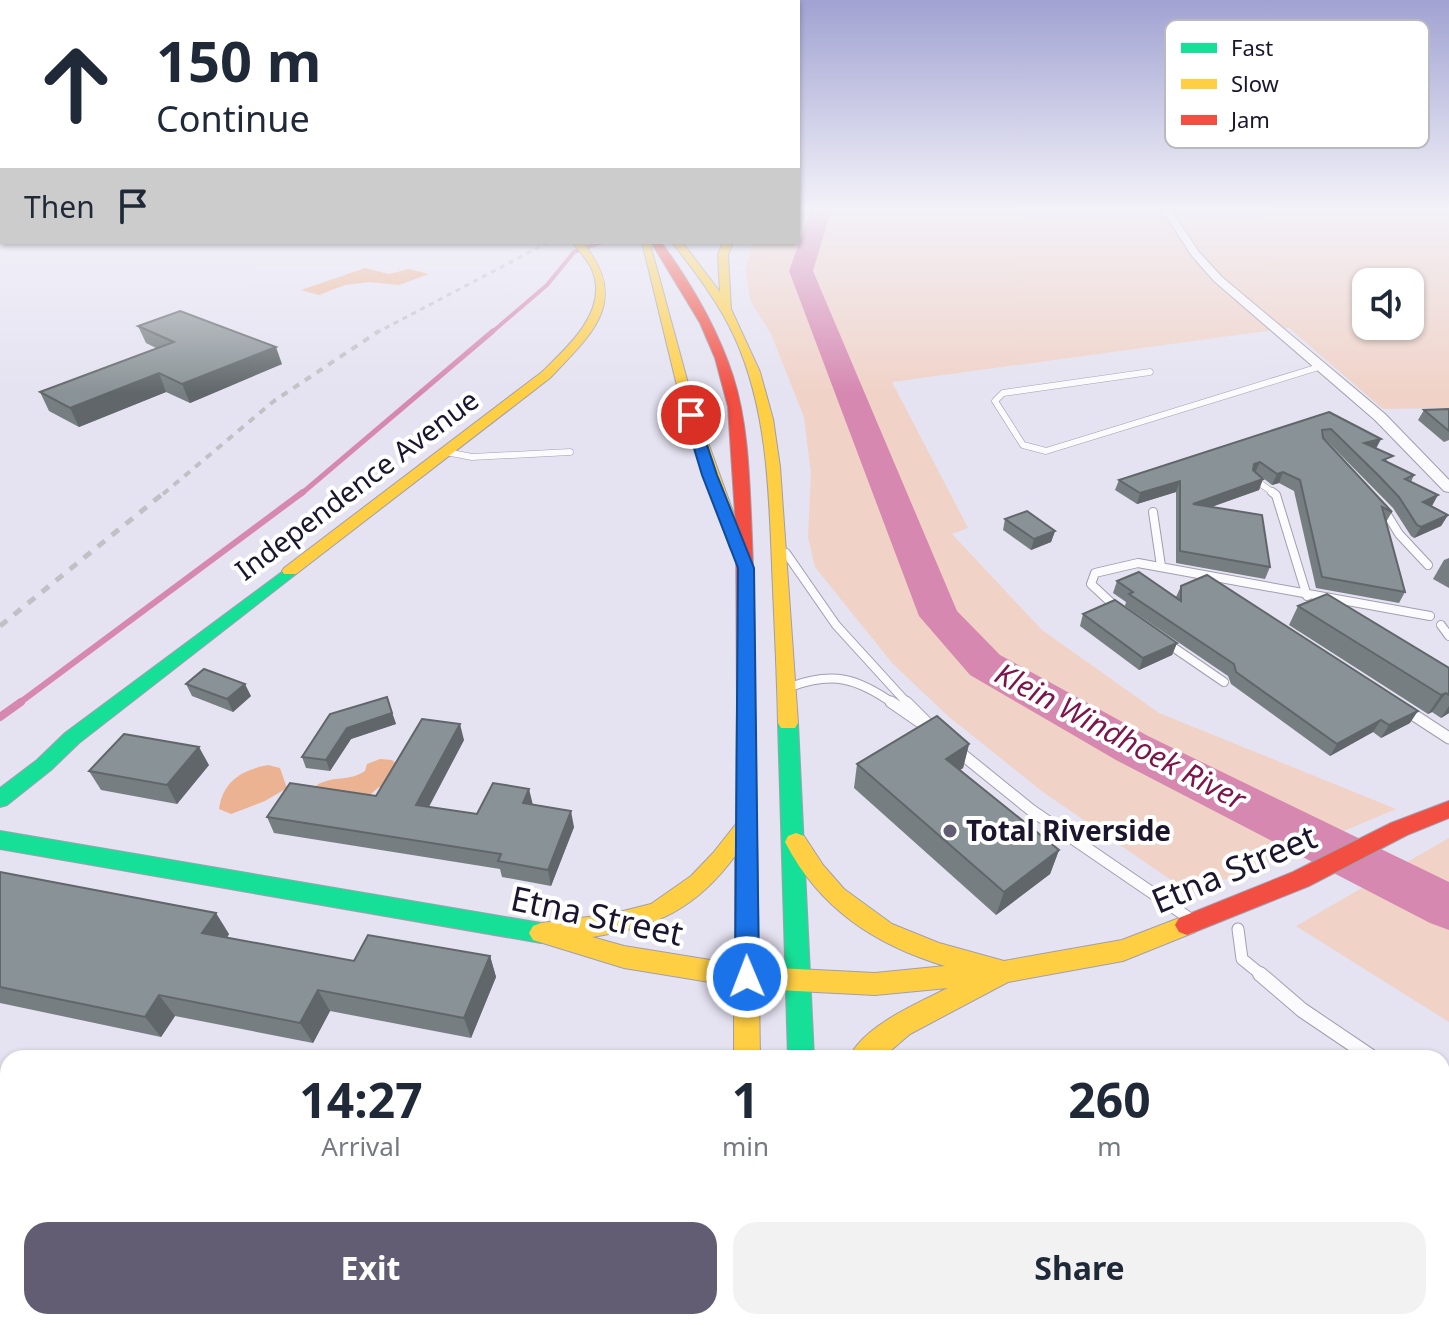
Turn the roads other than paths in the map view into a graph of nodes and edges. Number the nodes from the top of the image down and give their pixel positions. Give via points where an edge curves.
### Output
1 (601, 269) edge
2 (666, 269) edge
3 (684, 269) edge
4 (721, 269) edge
5 (1209, 269) edge
6 (714, 306) junction
7 (1322, 366) junction
8 (1150, 372) dead end
9 (446, 452) junction
10 (570, 452) dead end
11 (1254, 479) edge
12 (1449, 488) edge
13 (1377, 501) edge
14 (1153, 512) dead end
15 (778, 540) junction
16 (1428, 565) dead end
17 (1161, 566) junction
18 (746, 568) junction
19 (1232, 582) junction
20 (1307, 596) junction
21 (1236, 597) edge
22 (1430, 616) dead end
23 (1133, 620) edge
24 (1441, 625) dead end
25 (1449, 636) edge
26 (1159, 638) edge
27 (1224, 682) dead end
28 (787, 688) junction
29 (1397, 705) edge
30 (72, 738) junction
31 (1449, 738) edge
32 (950, 744) edge
33 (0, 782) edge
34 (0, 799) edge
35 (1449, 809) edge
36 (792, 825) junction
37 (744, 829) junction
38 (0, 840) edge
39 (1193, 921) junction
40 (1238, 929) dead end
41 (544, 934) junction
42 (1004, 972) junction
43 (747, 977) junction
44 (799, 981) junction
45 (747, 1050) edge
46 (801, 1050) edge
47 (871, 1050) edge
48 (1361, 1050) edge

1 - 9 main road, Independence Avenue via 605,280 601,302 571,349 546,375
2 - 18 main road via 672,356
3 - 6 main road
4 - 6 main road
5 - 7 street
6 - 15 main road via 744,343 771,458
6 - 18 main road via 714,337 736,407
7 - 8 lane via 1046,451 1023,445 995,401 1003,393
7 - 12 street
9 - 10 lane via 472,457
9 - 30 main road, Independence Avenue
11 - 20 lane via 1276,495
13 - 16 lane
14 - 17 lane
15 - 28 main road
15 - 28 lane via 810,595 860,657 939,736 858,681 838,675 809,678
17 - 19 lane
17 - 23 lane via 1138,563 1095,573 1091,584
18 - 37 main road
19 - 20 lane
19 - 21 lane
20 - 22 lane
24 - 25 lane
26 - 27 lane
28 - 36 main road
29 - 31 lane
30 - 33 main road, Independence Avenue
30 - 34 main road, Independence Avenue
32 - 39 lane via 1031,810
35 - 39 main road, Etna Street via 1301,879
36 - 42 main road via 812,871 860,918 892,939 928,953
36 - 44 main road
37 - 41 main road via 719,864 664,910 645,919
37 - 43 main road
38 - 41 main road, Etna Street
39 - 42 main road, Etna Street via 1123,950
40 - 48 lane via 1242,959 1302,1010
41 - 43 main road, Etna Street via 624,957
42 - 44 main road, Etna Street via 875,984
42 - 47 main road via 901,1025
43 - 44 main road, Etna Street
43 - 45 main road
44 - 46 main road

